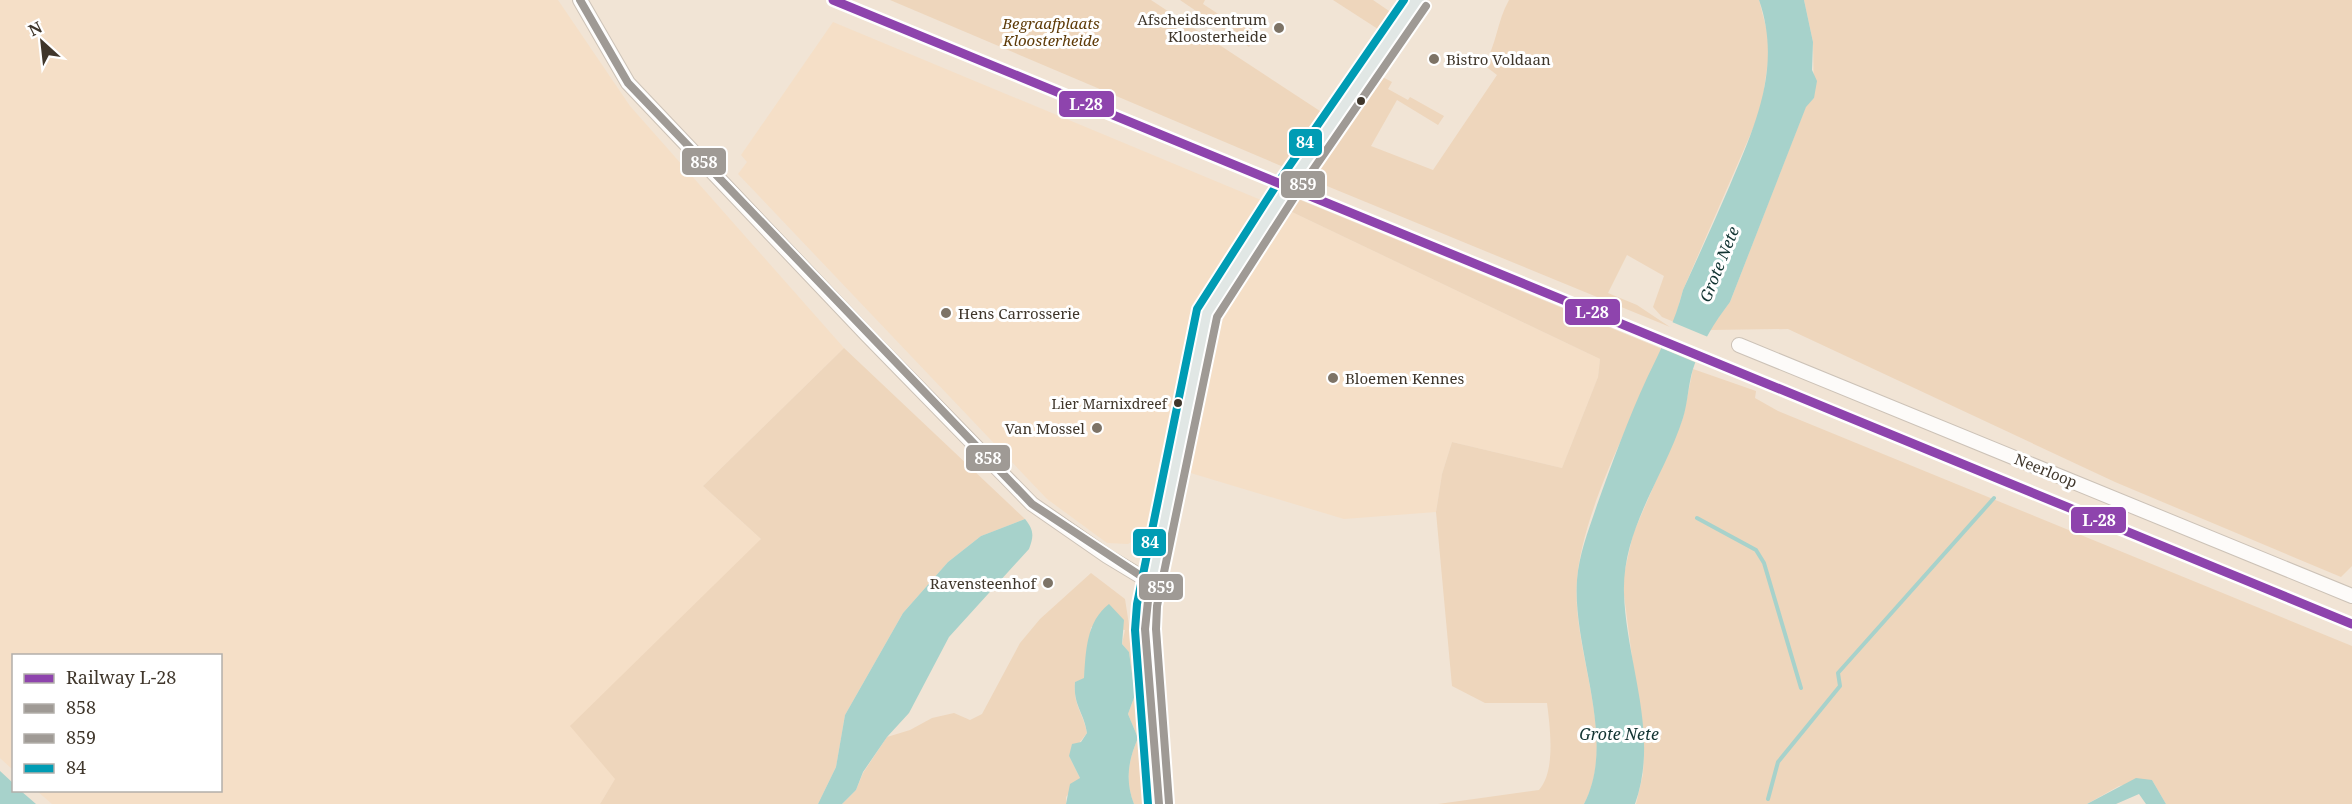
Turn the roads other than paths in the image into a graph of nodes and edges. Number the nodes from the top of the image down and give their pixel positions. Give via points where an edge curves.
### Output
1 (580, 0) edge
2 (1417, 0) edge
3 (1739, 345) dead end
4 (1150, 582) junction
5 (2352, 596) edge
6 (1159, 804) edge

1 - 4 street via 628,83 884,353 1032,504
2 - 4 main road via 1207,313
3 - 5 street, Neerloop
4 - 6 main road via 1145,629

